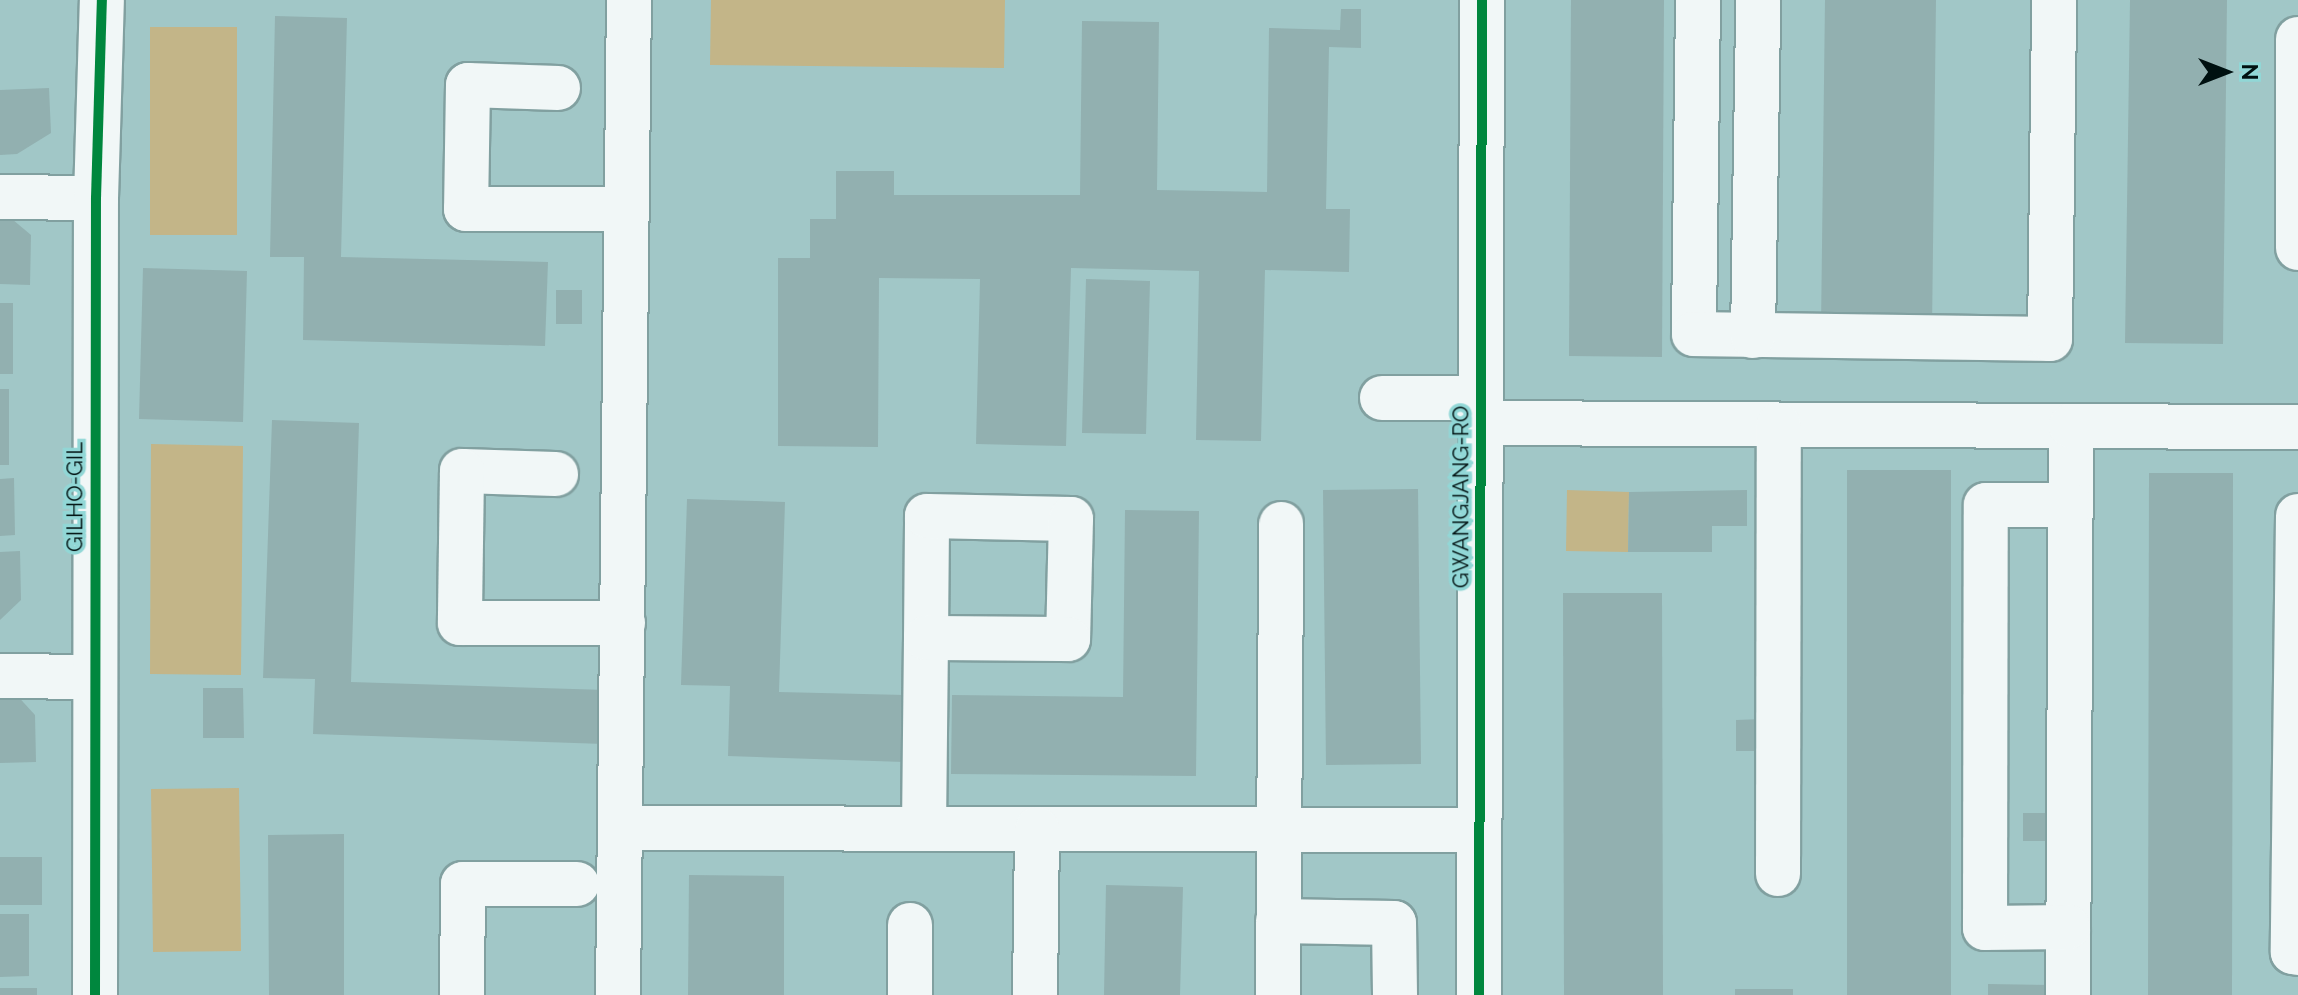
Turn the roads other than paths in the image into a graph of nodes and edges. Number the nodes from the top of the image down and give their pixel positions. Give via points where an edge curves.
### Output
1 (102, 0) edge
2 (629, 0) edge
3 (1482, 0) edge
4 (1698, 0) edge
5 (1758, 0) edge
6 (2054, 0) edge
7 (2298, 39) edge
8 (558, 88) dead end
9 (0, 197) edge
10 (96, 198) junction
11 (627, 209) junction
12 (2298, 248) edge
13 (1753, 336) junction
14 (1382, 398) dead end
15 (1481, 411) junction
16 (1779, 425) junction
17 (2071, 426) junction
18 (2298, 427) edge
19 (556, 474) dead end
20 (2070, 505) junction
21 (2298, 516) edge
22 (1281, 524) dead end
23 (623, 623) junction
24 (926, 638) dead end
25 (0, 676) edge
26 (95, 677) junction
27 (2296, 759) edge
28 (621, 828) junction
29 (924, 829) junction
30 (1037, 829) junction
31 (1279, 829) junction
32 (1479, 830) junction
33 (1778, 874) dead end
34 (577, 884) dead end
35 (1278, 921) junction
36 (910, 925) dead end
37 (2068, 927) junction
38 (2298, 953) edge
39 (95, 995) edge
40 (462, 995) edge
41 (618, 995) edge
42 (910, 995) edge
43 (1035, 995) edge
44 (1278, 995) edge
45 (1395, 995) edge
46 (1479, 995) edge
47 (2068, 995) edge

1 - 10 street, GILHO-GIL
2 - 11 street
3 - 15 street, GWANGJANG-RO
4 - 13 street via 1694,334
5 - 13 street
6 - 13 street via 2050,339
7 - 12 street
8 - 11 street via 468,85 466,209
9 - 10 street
10 - 26 street, GILHO-GIL
11 - 23 street
14 - 15 street
15 - 16 street
15 - 32 street, GWANGJANG-RO
16 - 17 street
16 - 33 street
17 - 18 street
17 - 20 street
19 - 23 street via 462,471 460,623
20 - 37 street
20 - 37 street via 1986,505 1985,928
21 - 27 street
22 - 31 street
23 - 28 street
24 - 29 street
25 - 26 street
26 - 39 street, GILHO-GIL
27 - 38 street via 2293,952
28 - 29 street
28 - 41 street
29 - 30 street
30 - 31 street
30 - 43 street
31 - 32 street
31 - 35 street
32 - 46 street, GWANGJANG-RO
34 - 40 street via 463,884
35 - 44 street
35 - 45 street via 1394,923
36 - 42 street
37 - 47 street

